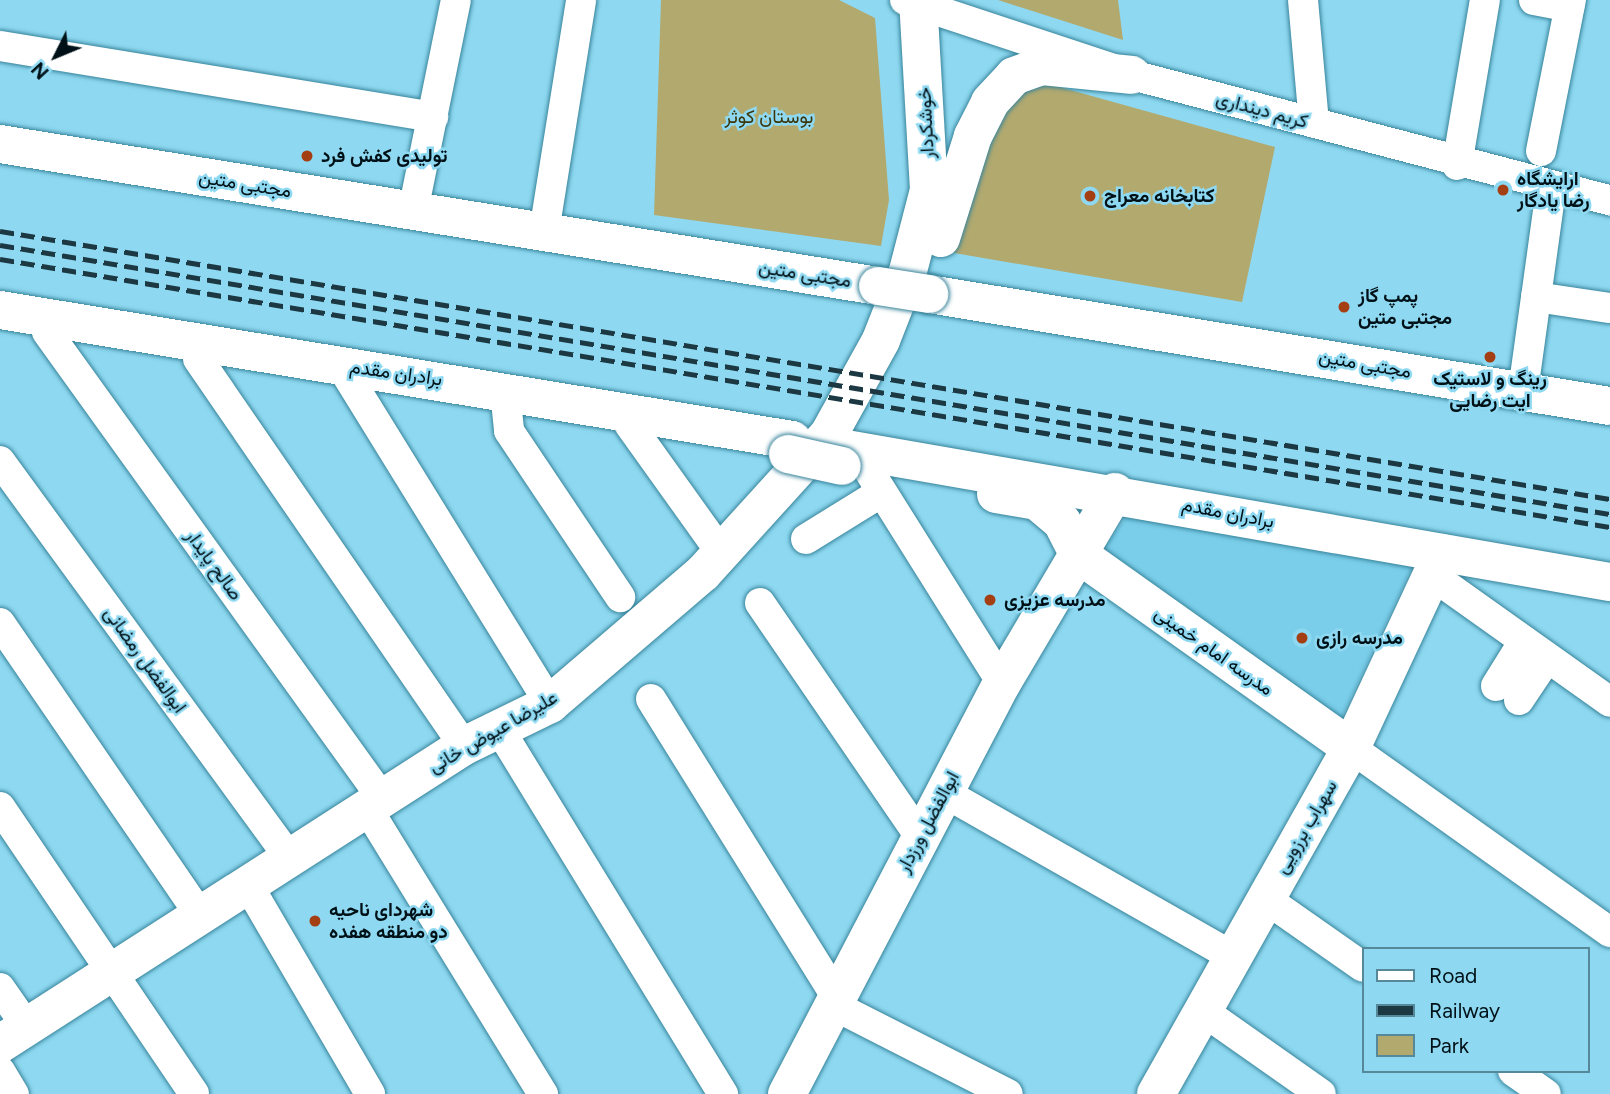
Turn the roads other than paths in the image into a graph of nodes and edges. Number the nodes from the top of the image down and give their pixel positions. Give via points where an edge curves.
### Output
1 (456, 0) edge
2 (581, 0) edge
3 (1303, 0) edge
4 (1485, 0) edge
5 (1534, 0) edge
6 (914, 2) edge
7 (1570, 3) edge
8 (0, 46) edge
9 (1132, 75) junction
10 (433, 117) junction
11 (1314, 123) junction
12 (0, 144) edge
13 (1541, 151) dead end
14 (1457, 164) junction
15 (1550, 188) junction
16 (1610, 200) edge
17 (413, 211) junction
18 (544, 232) junction
19 (928, 242) junction
20 (1536, 297) junction
21 (1610, 308) edge
22 (0, 310) edge
23 (0, 323) edge
24 (47, 325) junction
25 (197, 351) junction
26 (349, 372) junction
27 (1523, 391) junction
28 (507, 395) junction
29 (1610, 406) edge
30 (630, 418) junction
31 (0, 461) edge
32 (861, 467) junction
33 (1115, 492) junction
34 (806, 539) dead end
35 (712, 540) dead end
36 (1077, 554) junction
37 (1440, 558) junction
38 (1610, 570) edge
39 (1610, 582) edge
40 (620, 597) dead end
41 (760, 604) dead end
42 (0, 623) edge
43 (1536, 650) junction
44 (1002, 683) junction
45 (1507, 693) dead end
46 (651, 699) dead end
47 (1610, 702) edge
48 (550, 704) junction
49 (500, 730) junction
50 (464, 746) junction
51 (1351, 748) junction
52 (945, 793) junction
53 (375, 803) junction
54 (0, 807) edge
55 (921, 838) junction
56 (290, 858) junction
57 (248, 885) junction
58 (1266, 899) junction
59 (200, 915) junction
60 (1610, 932) edge
61 (1234, 957) junction
62 (1362, 966) edge
63 (116, 970) junction
64 (0, 988) edge
65 (834, 1000) junction
66 (1203, 1011) junction
67 (14, 1036) edge
68 (0, 1072) edge
69 (1516, 1073) edge
70 (14, 1094) edge
71 (194, 1094) edge
72 (370, 1094) edge
73 (543, 1094) edge
74 (723, 1094) edge
75 (787, 1094) edge
76 (1009, 1094) edge
77 (1156, 1094) edge
78 (1321, 1094) edge
79 (1546, 1094) edge

1 - 10 street
2 - 18 street
3 - 11 street
4 - 14 street
5 - 7 street
6 - 9 street, کریم دینداری
6 - 19 street, خوشکردار via 929,190
7 - 13 street
8 - 10 street
9 - 11 street, کریم دینداری
9 - 19 street via 1041,66 1014,76 990,102
10 - 17 street
11 - 14 street, کریم دینداری
12 - 17 street, مجتبی متین
14 - 15 street, کریم دینداری
15 - 16 street, کریم دینداری
15 - 20 street
17 - 18 street, مجتبی متین
18 - 27 street, مجتبی متین, bridge
19 - 48 street, علیرضا عیوض خانی via 829,434 703,573
20 - 21 street
20 - 27 street
22 - 24 street, برادران مقدم
23 - 24 street, برادران مقدم
24 - 25 street, برادران مقدم
24 - 53 street, صالح پایدار
25 - 26 street, برادران مقدم
25 - 50 street
26 - 28 street, برادران مقدم
26 - 48 street
27 - 29 street, مجتبی متین
28 - 30 street, برادران مقدم
28 - 40 street via 509,431
30 - 32 street, برادران مقدم, bridge via 790,447
30 - 35 street
31 - 56 street, ابوالفضل رمضانی
32 - 33 street, برادران مقدم
32 - 34 street
32 - 36 street via 1037,501 1062,522
32 - 44 street
33 - 36 street, ابوالفضل ورزدار
33 - 37 street, برادران مقدم
36 - 44 street, ابوالفضل ورزدار
36 - 51 street, مدرسه امام خمینی
37 - 38 street, برادران مقدم
37 - 39 street, برادران مقدم
37 - 43 street
37 - 51 street, سهراب برزویی
41 - 55 street
42 - 59 street
43 - 45 street
43 - 47 street
44 - 52 street, ابوالفضل ورزدار
46 - 65 street
48 - 49 street, علیرضا عیوض خانی
49 - 50 street, علیرضا عیوض خانی
49 - 74 street
50 - 53 street, علیرضا عیوض خانی
51 - 58 street, سهراب برزویی
51 - 60 street
52 - 55 street, ابوالفضل ورزدار
52 - 61 street
53 - 56 street, علیرضا عیوض خانی
53 - 73 street, صالح پایدار
54 - 63 street
55 - 65 street, ابوالفضل ورزدار
56 - 57 street, علیرضا عیوض خانی
57 - 59 street, علیرضا عیوض خانی
57 - 72 street
58 - 61 street, سهراب برزویی
58 - 62 street
59 - 63 street, علیرضا عیوض خانی
61 - 66 street, سهراب برزویی
63 - 67 street, علیرضا عیوض خانی
63 - 71 street
64 - 67 street
65 - 75 street, ابوالفضل ورزدار
65 - 76 street
66 - 77 street, سهراب برزویی
66 - 78 street
68 - 70 street
69 - 79 street

